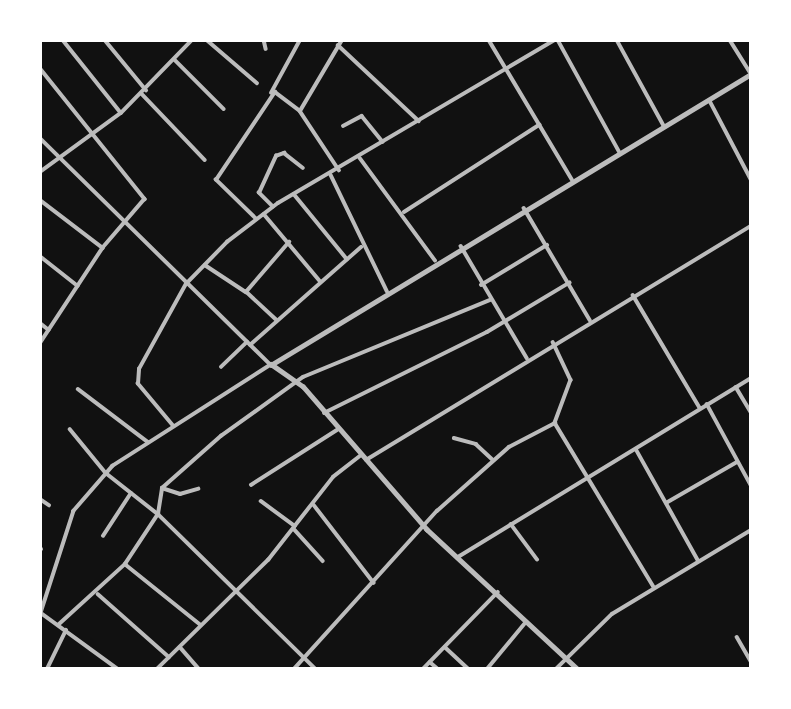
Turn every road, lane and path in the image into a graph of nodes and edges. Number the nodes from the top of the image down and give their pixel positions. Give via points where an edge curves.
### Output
1 (63, 40) edge
2 (105, 40) edge
3 (192, 40) edge
4 (207, 40) edge
5 (264, 40) edge
6 (300, 40) edge
7 (342, 40) edge
8 (489, 40) edge
9 (557, 40) edge
10 (617, 40) edge
11 (730, 40) edge
12 (338, 45) junction
13 (266, 50) dead end
14 (175, 60) junction
15 (40, 68) edge
16 (507, 70) junction
17 (751, 74) edge
18 (257, 83) dead end
19 (146, 90) junction
20 (142, 94) junction
21 (271, 95) junction
22 (710, 101) junction
23 (224, 109) dead end
24 (300, 111) junction
25 (121, 113) junction
26 (419, 121) junction
27 (539, 125) junction
28 (343, 126) dead end
29 (664, 126) junction
30 (93, 136) junction
31 (40, 138) edge
32 (383, 142) junction
33 (619, 151) junction
34 (360, 158) junction
35 (58, 159) junction
36 (205, 160) dead end
37 (303, 168) dead end
38 (339, 170) junction
39 (40, 172) edge
40 (331, 175) junction
41 (572, 179) junction
42 (751, 180) edge
43 (294, 194) junction
44 (40, 200) edge
45 (272, 207) junction
46 (524, 208) junction
47 (404, 212) junction
48 (264, 214) junction
49 (256, 219) junction
50 (122, 222) junction
51 (751, 226) edge
52 (289, 242) junction
53 (547, 245) junction
54 (461, 246) junction
55 (361, 247) junction
56 (103, 248) junction
57 (40, 256) edge
58 (347, 259) junction
59 (435, 260) junction
60 (205, 265) junction
61 (320, 281) junction
62 (569, 283) junction
63 (186, 284) junction
64 (481, 285) junction
65 (78, 286) junction
66 (387, 291) junction
67 (246, 292) junction
68 (633, 295) junction
69 (490, 300) junction
70 (276, 320) junction
71 (590, 320) junction
72 (40, 323) edge
73 (504, 323) junction
74 (49, 330) junction
75 (553, 342) junction
76 (40, 344) edge
77 (248, 344) junction
78 (527, 358) junction
79 (271, 365) junction
80 (220, 367) dead end
81 (751, 378) edge
82 (292, 383) junction
83 (736, 387) junction
84 (78, 389) dead end
85 (707, 404) junction
86 (700, 408) junction
87 (751, 412) edge
88 (324, 413) junction
89 (555, 423) junction
90 (173, 426) junction
91 (70, 429) dead end
92 (337, 430) junction
93 (454, 438) dead end
94 (148, 443) junction
95 (636, 449) junction
96 (362, 455) junction
97 (366, 460) junction
98 (494, 460) junction
99 (737, 462) junction
100 (106, 473) junction
101 (584, 476) junction
102 (251, 485) dead end
103 (751, 485) edge
104 (162, 488) junction
105 (198, 489) dead end
106 (131, 493) junction
107 (40, 499) edge
108 (261, 501) dead end
109 (666, 503) junction
110 (313, 504) junction
111 (49, 505) dead end
112 (158, 514) junction
113 (511, 523) junction
114 (294, 527) junction
115 (426, 530) junction
116 (751, 530) edge
117 (103, 536) dead end
118 (458, 557) junction
119 (537, 559) dead end
120 (698, 560) junction
121 (323, 561) dead end
122 (125, 564) junction
123 (374, 583) junction
124 (654, 587) junction
125 (236, 590) junction
126 (498, 592) junction
127 (98, 594) junction
128 (527, 620) junction
129 (58, 625) junction
130 (201, 625) junction
131 (66, 631) junction
132 (737, 637) dead end
133 (445, 646) junction
134 (179, 647) junction
135 (169, 657) junction
136 (304, 657) junction
137 (566, 659) junction
138 (751, 661) edge
139 (430, 662) junction
140 (47, 669) edge
141 (118, 669) edge
142 (157, 669) edge
143 (199, 669) edge
144 (294, 669) edge
145 (316, 669) edge
146 (423, 669) edge
147 (438, 669) edge
148 (469, 669) edge
149 (487, 669) edge
150 (556, 669) edge
151 (577, 669) edge

1 - 25 street
2 - 19 street
3 - 14 street
4 - 18 street
5 - 13 street
6 - 21 street
7 - 12 street
8 - 16 street
9 - 16 street
9 - 33 street
10 - 29 street
11 - 17 street
12 - 24 street
12 - 26 street
14 - 19 street
14 - 23 street
15 - 30 street
16 - 26 street
16 - 27 street
17 - 22 street
19 - 20 street
20 - 25 street
20 - 36 street
21 - 24 street via 278,92
21 - 49 street via 216,180
22 - 29 street
22 - 42 street
24 - 38 street
25 - 30 street
26 - 32 street
27 - 41 street
27 - 47 street
28 - 32 street via 362,116
29 - 33 street
30 - 35 street
30 - 50 street via 145,195
31 - 35 street
32 - 34 street
33 - 41 street
34 - 38 street
34 - 47 street
35 - 39 street
35 - 50 street
37 - 45 street via 284,153 276,156 259,193
38 - 40 street
40 - 43 street
40 - 55 street
41 - 46 street
43 - 45 street
43 - 58 street
44 - 56 street
45 - 48 street
46 - 53 street
46 - 54 street
47 - 59 street
48 - 49 street
48 - 52 street
49 - 60 street
50 - 56 street
50 - 63 street
51 - 68 street
52 - 61 street
52 - 67 street
53 - 62 street
53 - 64 street
54 - 59 street
54 - 64 street
55 - 58 street
55 - 66 street
56 - 65 street
57 - 65 street
58 - 61 street
59 - 66 street
60 - 63 street
60 - 67 street
61 - 70 street
62 - 71 street
62 - 73 street
63 - 77 street
63 - 90 street via 137,378
64 - 69 street
65 - 74 street
66 - 79 street
67 - 70 street
68 - 71 street
68 - 86 street
69 - 73 street
69 - 82 street
70 - 77 street
71 - 75 street
72 - 74 street
73 - 78 street
73 - 88 street
74 - 76 street
75 - 78 street
75 - 89 street via 571,380
77 - 79 street
77 - 80 street
78 - 97 street
79 - 82 street
79 - 90 street
81 - 83 street
82 - 88 street via 303,387
82 - 104 street
83 - 85 street
83 - 87 street
84 - 94 street
85 - 86 street
85 - 99 street
86 - 95 street
88 - 92 street
89 - 98 street
89 - 101 street
90 - 94 street
91 - 100 street
92 - 96 street
92 - 102 street
93 - 98 street via 476,443
94 - 100 street
95 - 101 street
95 - 109 street
96 - 97 street
96 - 110 street
97 - 115 street
98 - 115 street via 437,511
99 - 103 street
99 - 109 street
100 - 106 street
100 - 129 street via 75,512 41,608
101 - 113 street
101 - 124 street
104 - 105 street via 180,494
104 - 112 street
106 - 112 street
106 - 117 street
107 - 111 street
108 - 114 street
109 - 120 street
110 - 114 street
110 - 123 street
112 - 122 street
112 - 125 street
113 - 118 street
113 - 119 street
114 - 121 street
114 - 125 street
115 - 118 street
115 - 123 street
116 - 120 street
118 - 126 street
120 - 124 street
122 - 127 street
122 - 130 street
123 - 136 street
124 - 137 street via 598,626
125 - 130 street
125 - 136 street
126 - 128 street
126 - 133 street
127 - 129 street
127 - 135 street
128 - 137 street
128 - 149 street
129 - 131 street
130 - 134 street
131 - 140 street
131 - 141 street
132 - 138 street
133 - 139 street
133 - 148 street
134 - 135 street
134 - 143 street
135 - 142 street
136 - 144 street
136 - 145 street
137 - 150 street
137 - 151 street
139 - 146 street
139 - 147 street

